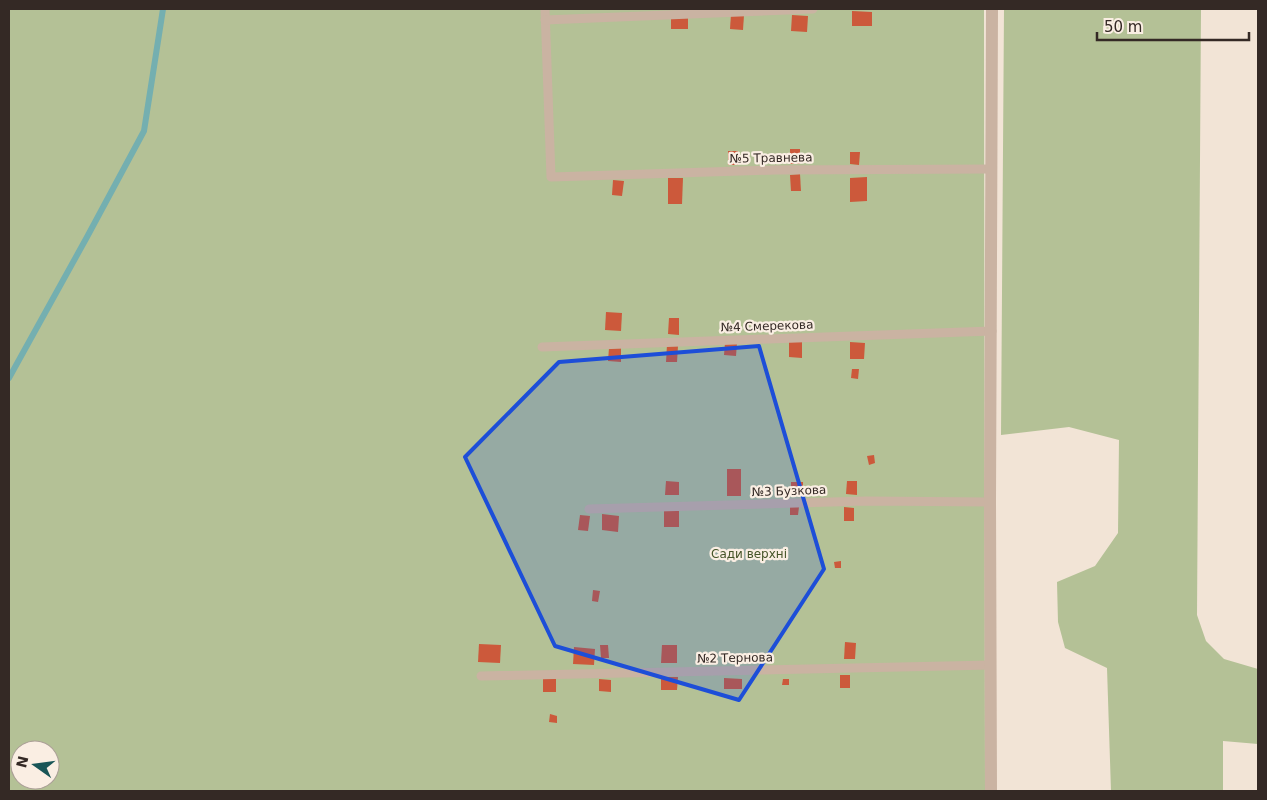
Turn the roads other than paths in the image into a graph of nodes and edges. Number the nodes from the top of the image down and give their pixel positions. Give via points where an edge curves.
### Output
1 (545, 9) edge
2 (813, 9) edge
3 (992, 9) edge
4 (545, 20) junction
5 (992, 169) junction
6 (992, 331) junction
7 (542, 347) dead end
8 (990, 502) junction
9 (589, 509) dead end
10 (990, 665) junction
11 (481, 676) dead end
12 (991, 791) edge

1 - 4 lane
2 - 4 lane
3 - 5 street
4 - 5 lane, №5 Травнева via 551,177 775,170
5 - 6 street
6 - 7 lane, №4 Смерекова
6 - 8 street
8 - 9 lane, №3 Бузкова via 866,501
8 - 10 street
10 - 11 lane, №2 Тернова
10 - 12 street

